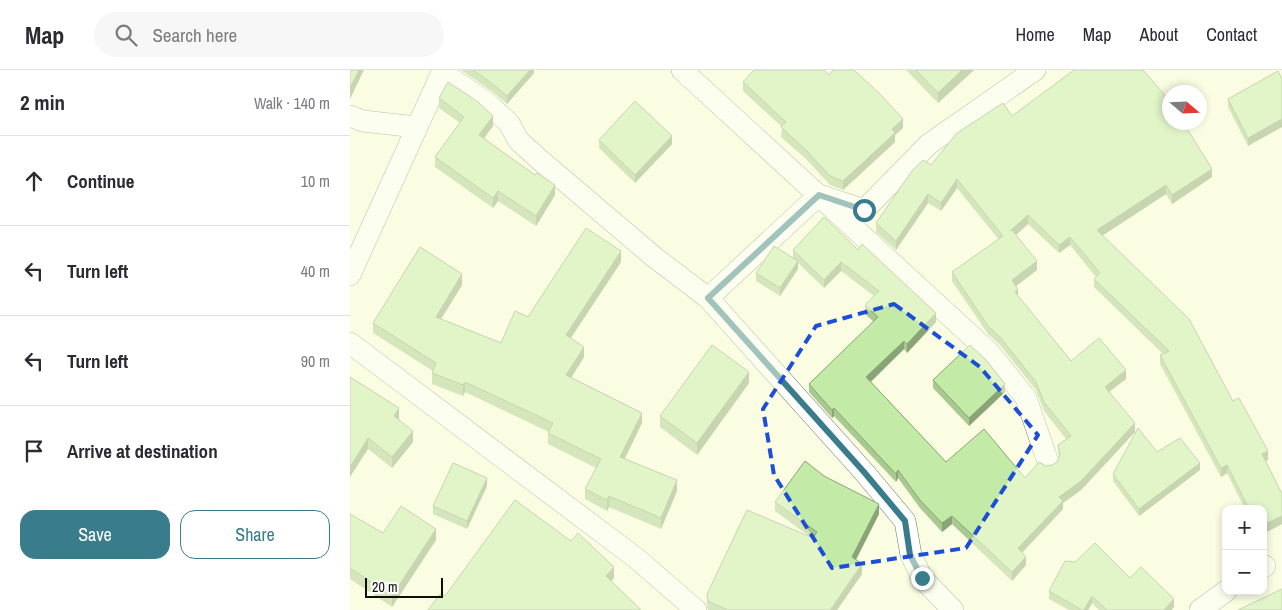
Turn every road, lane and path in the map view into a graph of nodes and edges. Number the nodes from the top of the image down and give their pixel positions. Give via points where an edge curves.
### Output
1 (682, 70) edge
2 (1035, 70) edge
3 (442, 71) edge
4 (350, 116) edge
5 (416, 127) junction
6 (819, 195) junction
7 (350, 275) edge
8 (708, 298) junction
9 (350, 343) edge
10 (1048, 462) dead end
11 (1222, 594) edge
12 (696, 610) edge
13 (953, 610) edge
14 (1200, 610) edge

1 - 6 street
2 - 6 street via 929,144 864,210
3 - 5 street
3 - 8 street via 486,102 509,123 518,140 540,160
4 - 5 street via 363,121
5 - 7 street
6 - 8 street
6 - 10 street via 990,353 1026,398
8 - 13 street via 905,521 910,555 922,578
9 - 12 street via 636,558
11 - 14 street

